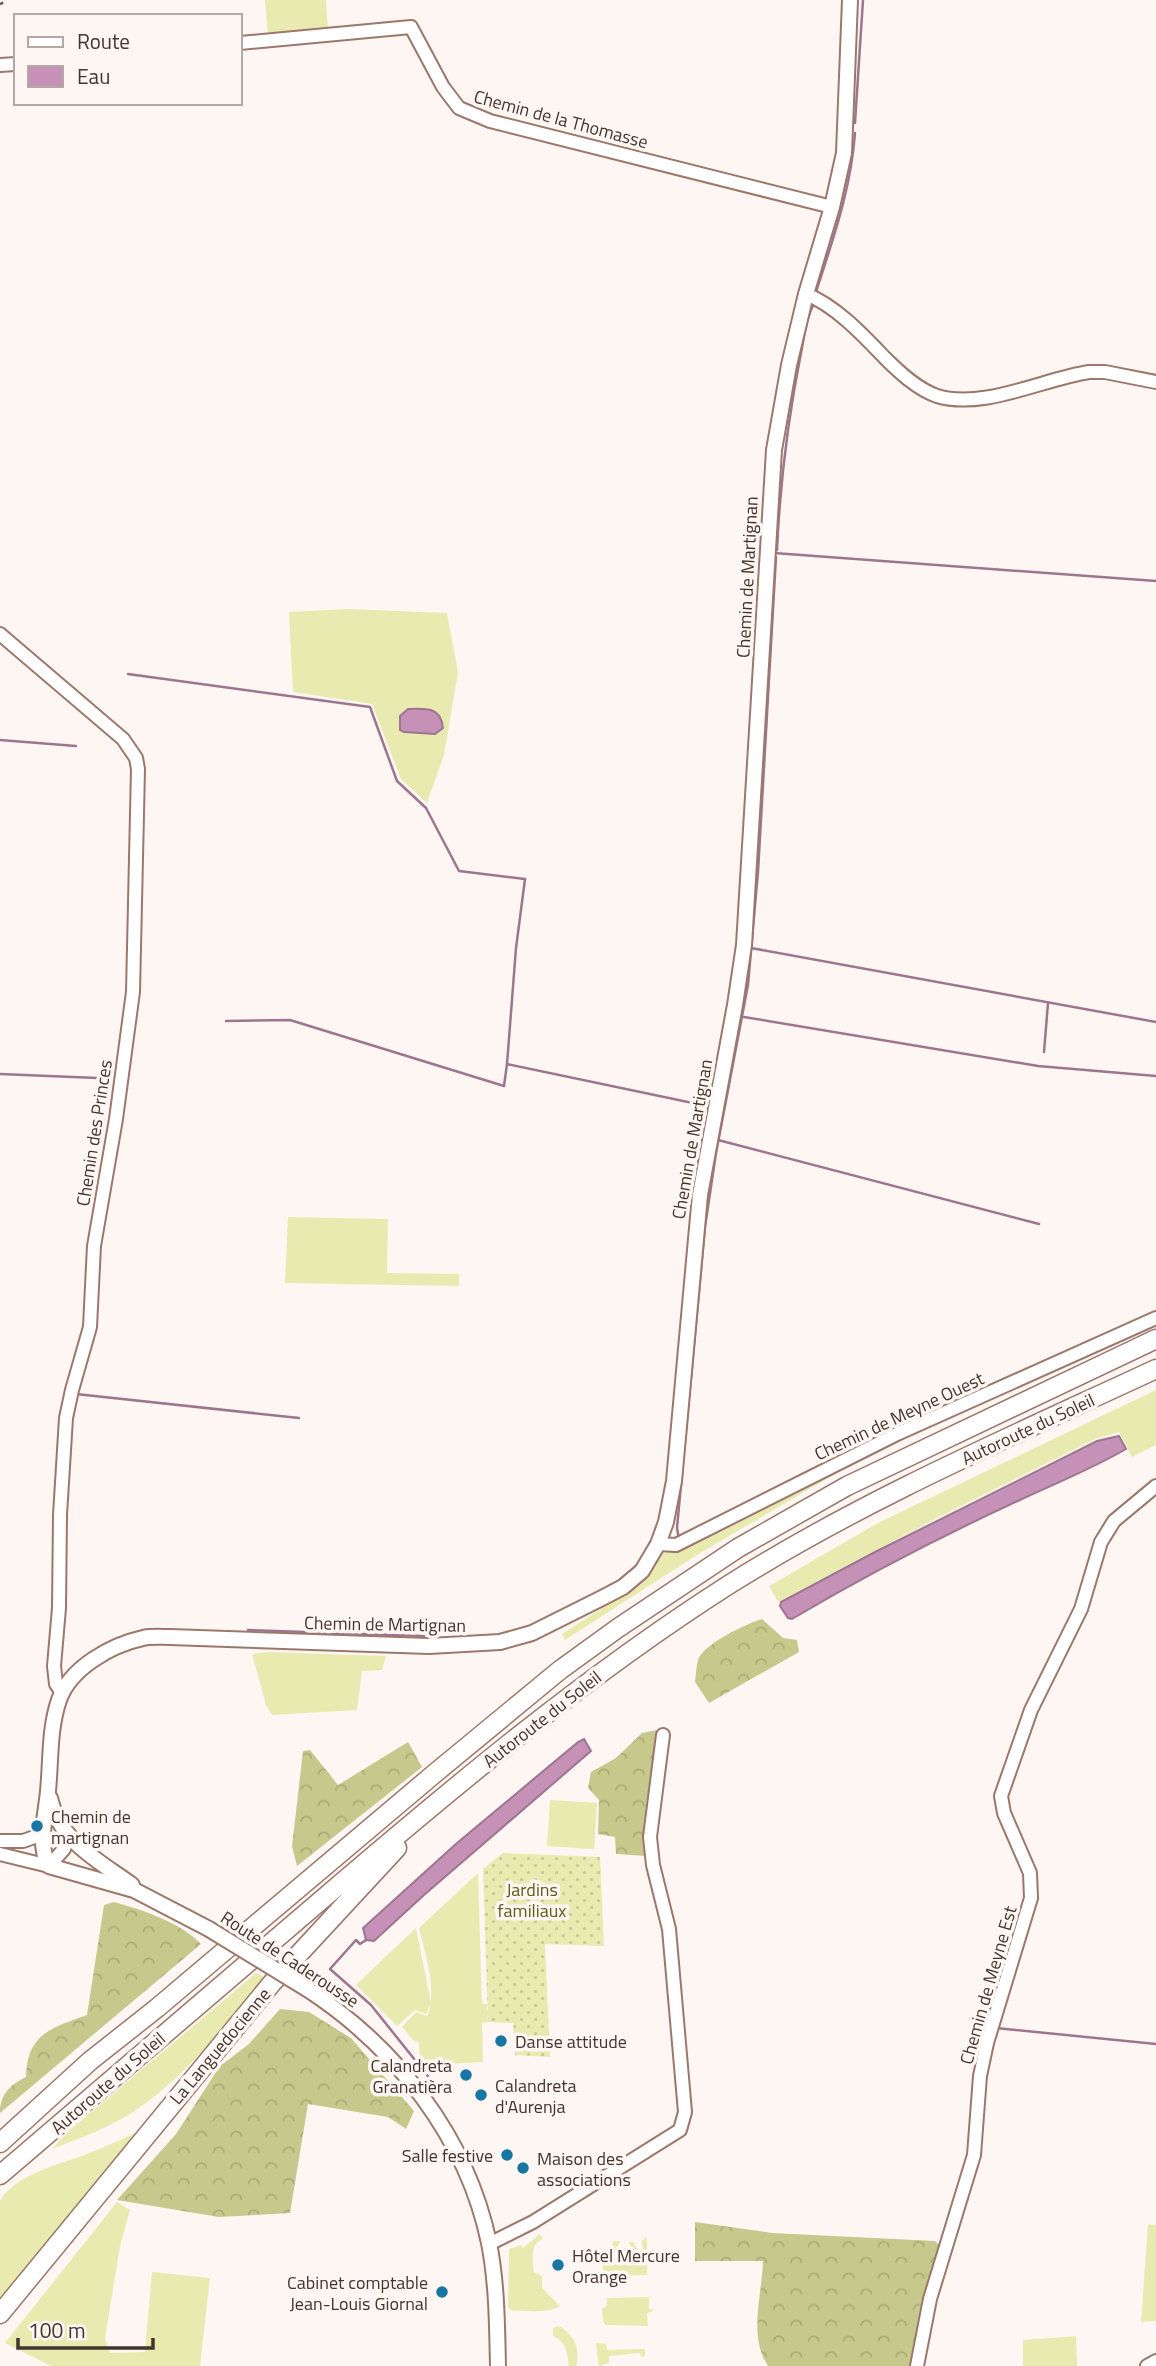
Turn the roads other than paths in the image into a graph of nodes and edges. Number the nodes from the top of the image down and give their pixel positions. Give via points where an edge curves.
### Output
1 (850, 0) edge
2 (242, 43) edge
3 (832, 206) junction
4 (806, 294) junction
5 (1156, 382) edge
6 (0, 635) edge
7 (1156, 1318) edge
8 (1156, 1339) edge
9 (1156, 1369) edge
10 (1156, 1486) edge
11 (658, 1544) junction
12 (62, 1693) junction
13 (663, 1735) dead end
14 (452, 1788) junction
15 (48, 1790) junction
16 (43, 1834) junction
17 (68, 1837) junction
18 (0, 1841) edge
19 (0, 1854) edge
20 (49, 1866) junction
21 (149, 1896) junction
22 (90, 2061) junction
23 (0, 2132) edge
24 (0, 2143) edge
25 (0, 2175) edge
26 (489, 2244) junction
27 (0, 2314) edge
28 (1156, 2361) edge
29 (498, 2366) edge
30 (917, 2366) edge
31 (1147, 2366) edge

1 - 3 main road, Chemin de Martignan via 845,140
2 - 3 street, Chemin de la Thomasse via 411,27 459,108 490,121
3 - 4 main road, Chemin de Martignan
4 - 5 street via 864,336 903,376 936,396 989,397 1089,372
4 - 11 main road, Chemin de Martignan via 774,450 744,945 700,1195 674,1481
6 - 12 street, Chemin des Princes via 123,739 138,769 133,992 94,1246 90,1327 66,1418 54,1666
7 - 11 street, Chemin de Meyne Ouest via 897,1434 676,1545
8 - 22 highway, Autoroute du Soleil via 847,1486 672,1590 496,1722
9 - 14 highway, Autoroute du Soleil via 931,1474 731,1584 618,1661
10 - 30 street, Chemin de Meyne Est via 1114,1521 1101,1542 1081,1609 1031,1710 1001,1796 1030,1873 1031,1898 986,2043 974,2155 930,2299
11 - 12 main road, Chemin de Martignan via 642,1571 623,1587 532,1633 500,1642 429,1646 144,1638 102,1654 73,1677
12 - 15 main road, Chemin de Martignan via 53,1730
13 - 26 street via 650,1837 673,1958 685,2112 680,2130 533,2222
14 - 25 highway, Autoroute du Soleil
14 - 27 highway, La Languedocienne via 272,1983
15 - 16 main road, Chemin de Martignan
15 - 17 main road, Chemin de Martignan via 55,1816
16 - 18 street via 23,1841
16 - 20 main road, Chemin de Martignan
17 - 20 street
17 - 21 main road, Chemin de Martignan
19 - 20 street, Route de Caderousse
20 - 21 main road, Route de Caderousse
21 - 26 main road, Route de Caderousse, bridge via 307,1989 375,2043 443,2128 470,2180
22 - 23 highway
22 - 24 highway, Autoroute du Soleil
26 - 29 main road, Route de Caderousse
28 - 31 street

